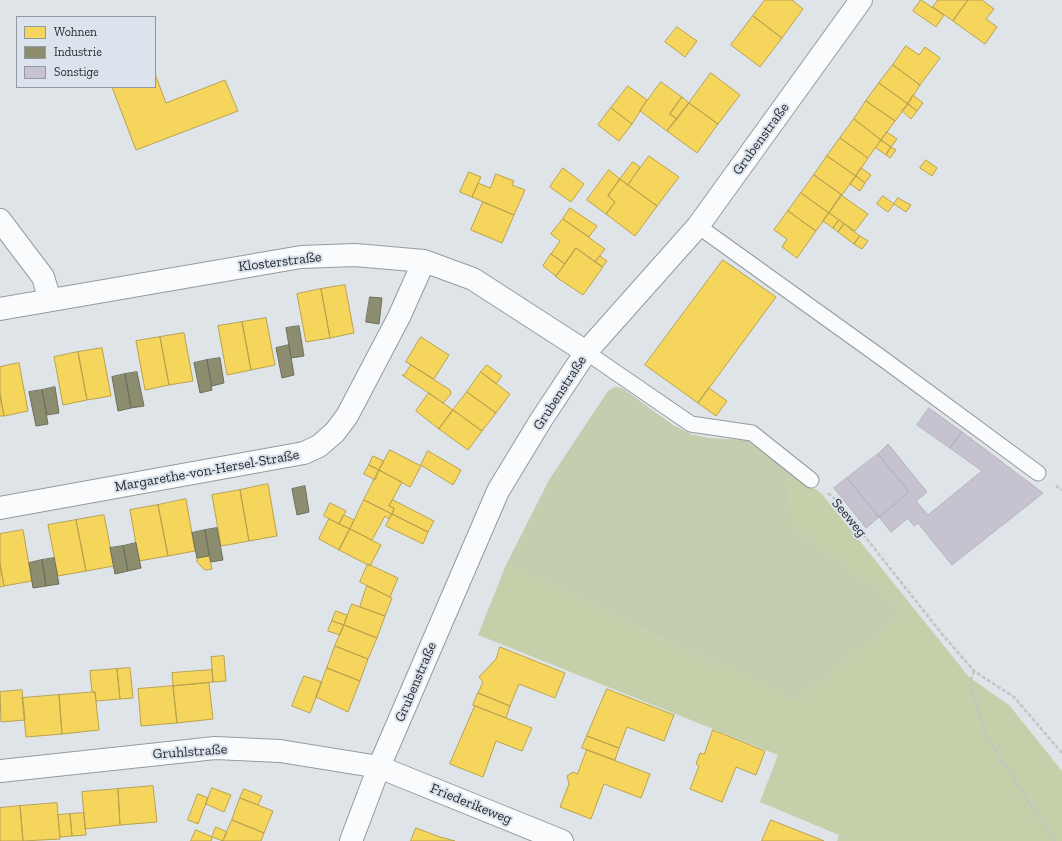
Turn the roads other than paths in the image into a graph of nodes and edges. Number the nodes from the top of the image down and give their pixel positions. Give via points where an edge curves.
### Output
1 (861, 0) edge
2 (0, 220) edge
3 (698, 226) junction
4 (424, 261) junction
5 (50, 300) junction
6 (0, 309) edge
7 (586, 352) junction
8 (1038, 473) dead end
9 (811, 480) road end
10 (0, 508) edge
11 (380, 767) junction
12 (0, 770) edge
13 (351, 841) edge
14 (562, 841) edge

1 - 3 street, Grubenstraße
2 - 5 street via 43,277
3 - 7 street, Grubenstraße
3 - 8 lane
4 - 5 street, Klosterstraße via 355,255 302,257
4 - 7 street, Klosterstraße via 473,279
4 - 10 street, Margarethe-von-Hersel-Straße via 399,317 347,416 335,432 319,446 304,453
5 - 6 street, Klosterstraße
7 - 9 lane via 691,424 752,433
7 - 11 street, Grubenstraße via 498,491
11 - 12 street, Gruhlstraße via 280,751 215,748
11 - 13 street, Grubenstraße
11 - 14 street, Friederikeweg

